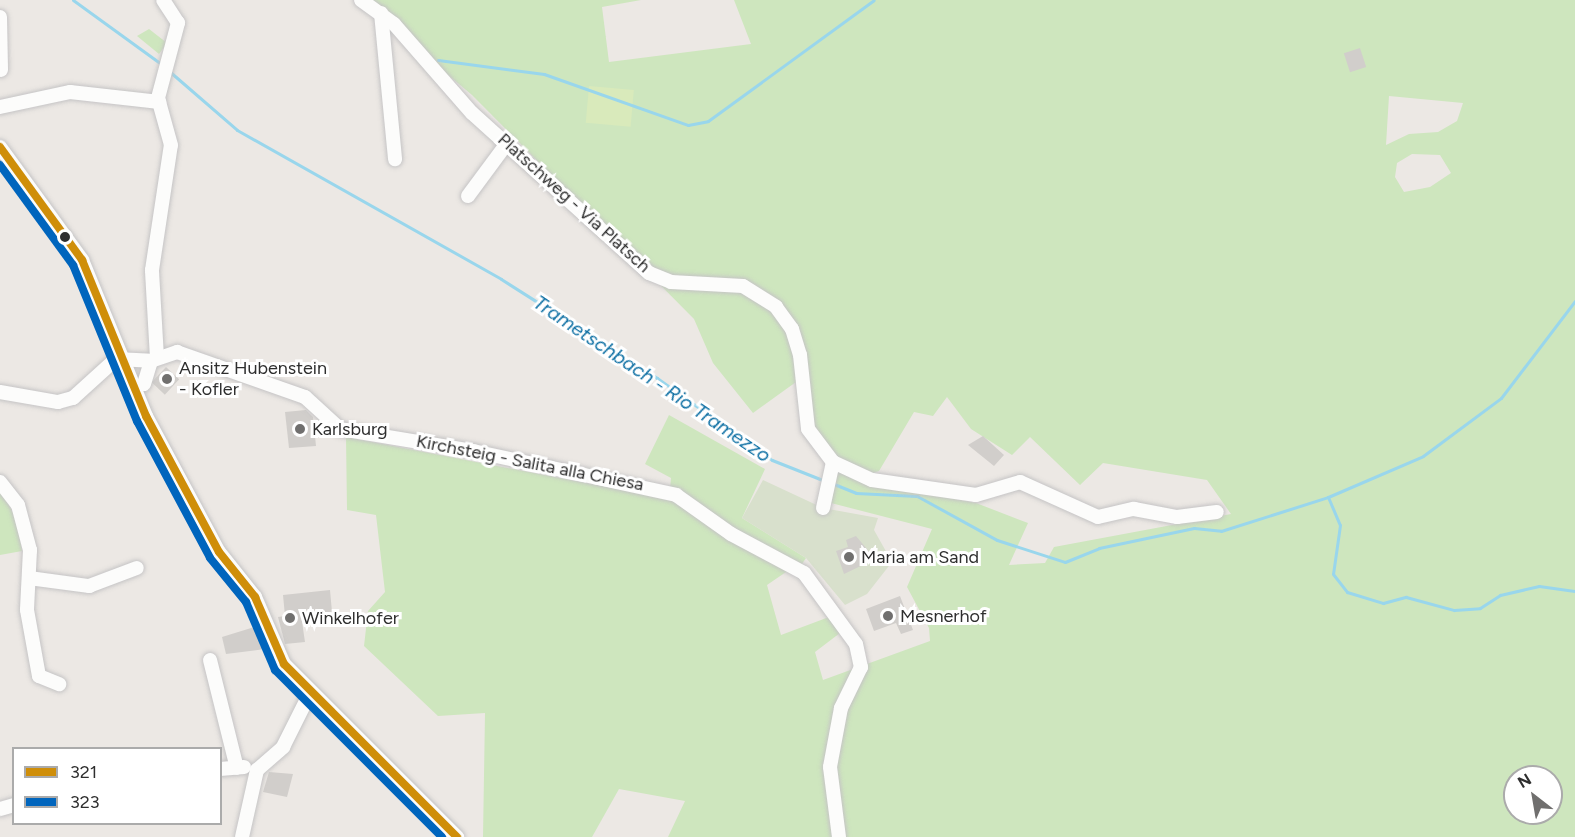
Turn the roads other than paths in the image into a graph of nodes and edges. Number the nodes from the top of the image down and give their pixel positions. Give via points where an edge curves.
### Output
1 (163, 0) edge
2 (361, 0) edge
3 (381, 14) junction
4 (0, 17) edge
5 (1, 70) edge
6 (159, 102) junction
7 (0, 107) edge
8 (508, 142) junction
9 (0, 147) edge
10 (395, 159) dead end
11 (468, 196) dead end
12 (124, 360) junction
13 (154, 360) junction
14 (144, 384) dead end
15 (0, 392) edge
16 (832, 466) junction
17 (0, 482) edge
18 (824, 502) dead end
19 (1217, 512) dead end
20 (137, 568) dead end
21 (29, 578) junction
22 (210, 660) dead end
23 (58, 684) dead end
24 (310, 693) junction
25 (266, 761) junction
26 (237, 768) junction
27 (222, 769) edge
28 (242, 837) edge
29 (457, 837) edge
30 (838, 837) edge

1 - 6 street via 178,23
2 - 3 street, Platschweg - Via Platsch
3 - 8 street, Platschweg - Via Platsch via 463,104
3 - 10 street
4 - 5 street
6 - 7 street via 70,92
6 - 13 street via 171,145 152,270
8 - 11 street
8 - 16 street, Platschweg - Via Platsch via 649,273 671,282 743,286 776,307 792,328 800,355 808,429
9 - 12 street via 82,260
12 - 13 street, Kirchsteig - Salita alla Chiesa
12 - 15 street via 111,362 74,398 58,402
12 - 24 street via 146,416 219,552 255,597 280,657
13 - 14 street
13 - 30 street, Kirchsteig - Salita alla Chiesa via 177,352 305,397 339,429 668,490 731,534 804,573 832,607 861,660 833,744
16 - 18 street
16 - 19 street via 872,480 976,495 1020,482 1098,516 1144,509 1177,517
17 - 21 street via 22,516 30,550
20 - 21 street via 89,586
21 - 23 street via 27,610 39,676
22 - 26 street
24 - 25 street via 283,747
24 - 29 street via 388,762
25 - 26 street
25 - 28 street via 254,780
26 - 27 street

